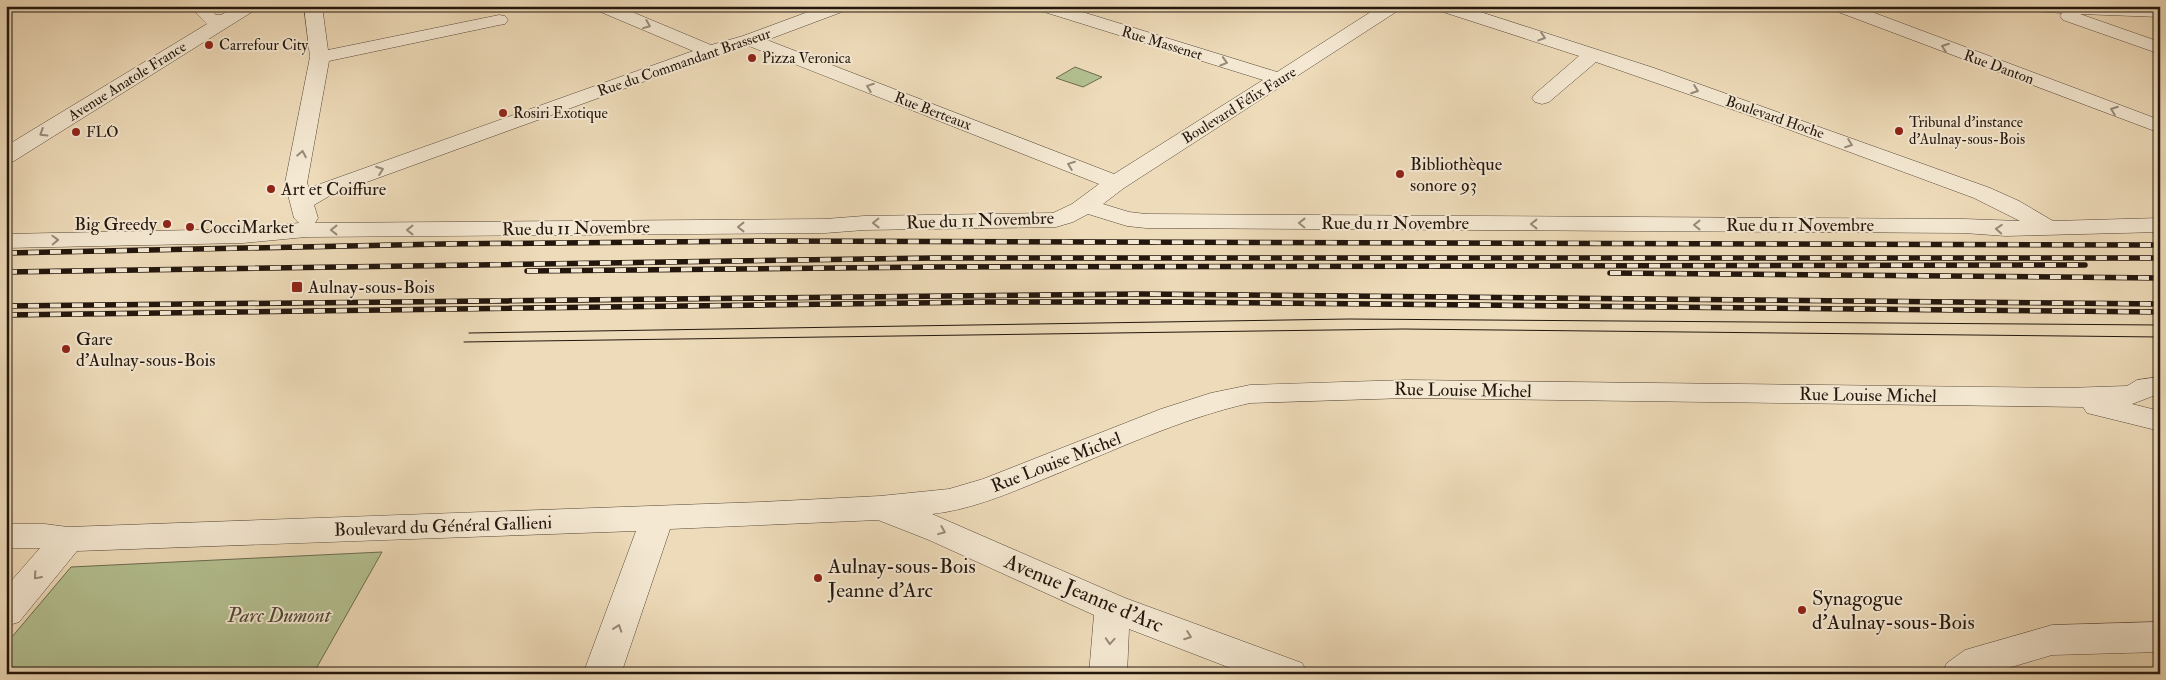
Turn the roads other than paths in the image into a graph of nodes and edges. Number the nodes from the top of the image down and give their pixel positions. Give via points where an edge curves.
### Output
1 (198, 6) edge
2 (248, 6) edge
3 (313, 6) edge
4 (602, 6) edge
5 (841, 6) edge
6 (1044, 6) edge
7 (1393, 6) edge
8 (1443, 6) edge
9 (1839, 6) edge
10 (2025, 6) edge
11 (2152, 6) edge
12 (2056, 8) junction
13 (2160, 10) edge
14 (500, 20) dead end
15 (224, 21) junction
16 (750, 40) junction
17 (2160, 48) edge
18 (710, 51) junction
19 (1593, 54) junction
20 (320, 57) junction
21 (1280, 79) junction
22 (1542, 98) dead end
23 (2160, 127) edge
24 (6, 156) edge
25 (1116, 183) junction
26 (303, 201) junction
27 (1085, 206) junction
28 (2160, 225) edge
29 (2048, 228) junction
30 (306, 230) junction
31 (6, 241) edge
32 (2160, 386) edge
33 (2132, 395) junction
34 (2066, 398) junction
35 (2156, 420) edge
36 (880, 508) junction
37 (657, 518) junction
38 (6, 536) edge
39 (68, 539) junction
40 (1112, 608) junction
41 (6, 612) edge
42 (2160, 637) edge
43 (602, 674) edge
44 (1108, 674) edge
45 (1289, 674) edge
46 (1960, 674) edge

1 - 15 street via 211,20
2 - 15 street, Avenue Anatole France
3 - 20 street
4 -> 18 street
5 - 16 street, Rue du Commandant Brasseur
6 -> 21 street, Rue Massenet
7 - 21 street, Boulevard Félix Faure
8 -> 19 street, Boulevard Hoche via 1504,16
23 -> 9 street, Rue Danton
10 - 12 street
11 - 13 street
12 - 13 street
12 - 17 street via 2071,18
14 - 20 street
15 -> 24 street, Avenue Anatole France
16 - 18 street, Rue du Commandant Brasseur
25 -> 16 street, Rue Berteaux
26 -> 18 street, Rue du Commandant Brasseur via 323,190
19 - 22 street
19 -> 29 street, Boulevard Hoche via 1753,108 1982,193
26 -> 20 street via 296,183
21 - 25 street, Boulevard Félix Faure
25 - 27 street, Boulevard Félix Faure
26 - 30 street
29 -> 27 street, Rue du 11 Novembre via 1146,221 1127,219
27 -> 30 street, Rue du 11 Novembre via 1066,217 1047,221 790,227
28 - 29 street, Rue du 11 Novembre
31 -> 30 street, Rue du 11 Novembre via 243,236
32 - 33 street, Rue Louise Michel via 2147,387
33 - 34 street, Rue Louise Michel
33 - 35 street, Rue Louise Michel via 2137,406
34 - 35 street, Rue Louise Michel
34 - 36 street, Rue Louise Michel via 1407,389 1250,394 1172,416 950,501
36 - 37 street, Boulevard du Général Gallieni
36 -> 40 street, Avenue Jeanne d'Arc via 941,531
37 - 39 street, Boulevard du Général Gallieni
43 -> 37 street
38 - 39 street, Boulevard du Général Gallieni
39 -> 41 street
40 -> 44 street
40 -> 45 street, Avenue Jeanne d'Arc
42 - 46 street via 2052,640 1978,661

